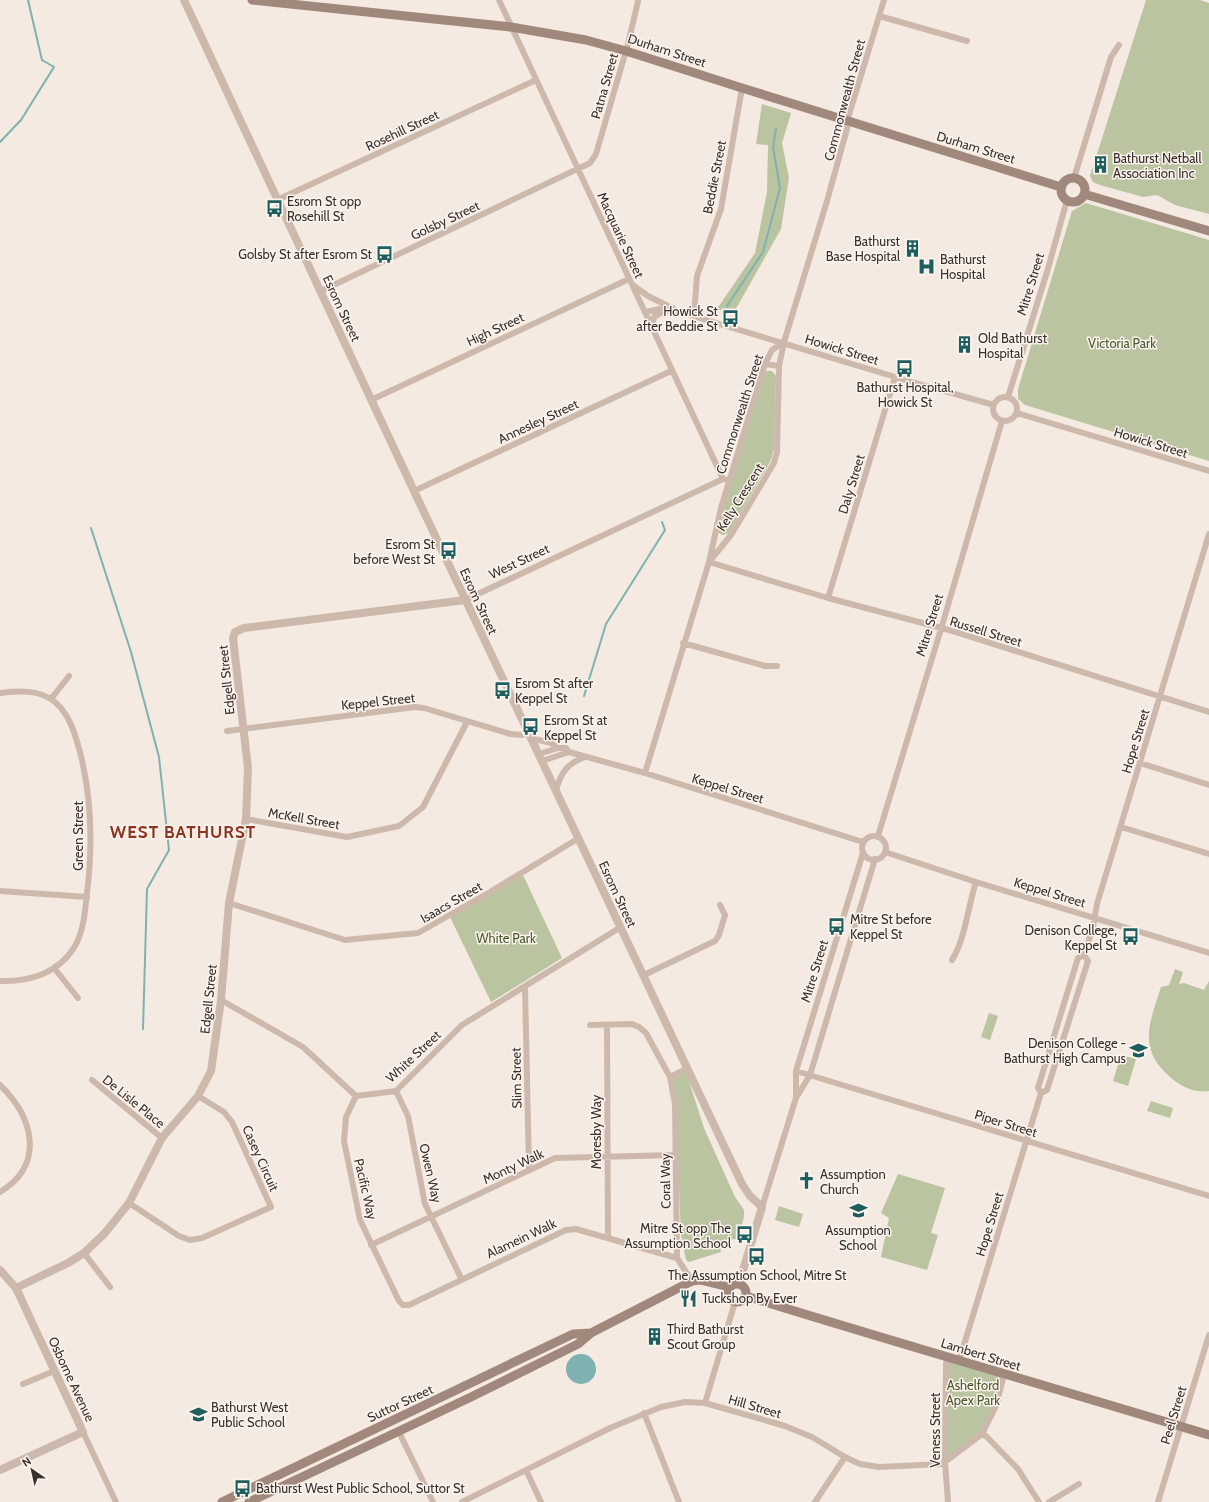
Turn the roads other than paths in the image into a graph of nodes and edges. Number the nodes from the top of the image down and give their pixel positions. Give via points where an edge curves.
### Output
1 (184, 0) edge
2 (252, 0) edge
3 (499, 0) edge
4 (884, 0) edge
5 (638, 1) dead end
6 (879, 16) junction
7 (511, 27) junction
8 (967, 41) dead end
9 (1119, 45) dead end
10 (626, 50) junction
11 (536, 80) junction
12 (742, 88) junction
13 (848, 122) junction
14 (579, 170) junction
15 (1074, 178) junction
16 (1061, 186) junction
17 (1084, 194) junction
18 (277, 200) junction
19 (1067, 200) junction
20 (1209, 231) edge
21 (630, 281) junction
22 (321, 291) junction
23 (658, 301) junction
24 (642, 306) junction
25 (666, 310) junction
26 (645, 312) junction
27 (683, 313) junction
28 (694, 316) junction
29 (652, 328) junction
30 (784, 342) junction
31 (765, 364) junction
32 (779, 366) junction
33 (671, 371) junction
34 (895, 377) junction
35 (1008, 397) junction
36 (371, 400) junction
37 (994, 405) junction
38 (1017, 412) junction
39 (1002, 421) junction
40 (1209, 471) edge
41 (726, 480) junction
42 (414, 491) junction
43 (1209, 534) edge
44 (708, 562) junction
45 (828, 598) junction
46 (465, 600) junction
47 (941, 629) junction
48 (235, 632) joint
49 (683, 643) junction
50 (777, 666) dead end
51 (69, 676) dead end
52 (0, 693) edge
53 (1160, 697) junction
54 (51, 699) junction
55 (1209, 712) edge
56 (467, 722) junction
57 (243, 728) junction
58 (227, 731) dead end
59 (529, 735) junction
60 (558, 748) junction
61 (569, 752) junction
62 (540, 757) junction
63 (586, 757) junction
64 (1140, 764) junction
65 (645, 774) junction
66 (1209, 785) edge
67 (556, 790) junction
68 (246, 818) junction
69 (1121, 827) junction
70 (878, 836) junction
71 (579, 838) junction
72 (863, 842) junction
73 (885, 852) junction
74 (863, 853) junction
75 (1209, 854) edge
76 (875, 859) junction
77 (976, 882) junction
78 (0, 890) edge
79 (87, 897) junction
80 (229, 903) junction
81 (720, 905) dead end
82 (1094, 917) junction
83 (620, 927) junction
84 (1209, 953) edge
85 (1084, 955) junction
86 (952, 960) dead end
87 (54, 968) junction
88 (644, 975) junction
89 (0, 981) edge
90 (525, 986) junction
91 (78, 998) dead end
92 (221, 1000) junction
93 (590, 1025) dead end
94 (607, 1025) junction
95 (688, 1068) junction
96 (796, 1071) junction
97 (810, 1075) junction
98 (670, 1077) junction
99 (92, 1080) dead end
100 (0, 1085) edge
101 (396, 1091) junction
102 (1041, 1093) junction
103 (198, 1096) junction
104 (356, 1096) junction
105 (796, 1098) junction
106 (162, 1138) junction
107 (1026, 1141) junction
108 (676, 1155) junction
109 (607, 1157) junction
110 (529, 1170) junction
111 (0, 1192) edge
112 (1209, 1196) edge
113 (129, 1203) junction
114 (762, 1207) junction
115 (431, 1216) junction
116 (608, 1238) junction
117 (371, 1245) junction
118 (84, 1253) junction
119 (677, 1258) junction
120 (0, 1270) edge
121 (462, 1278) junction
122 (692, 1281) junction
123 (739, 1284) junction
124 (110, 1287) dead end
125 (16, 1288) junction
126 (728, 1290) junction
127 (746, 1296) junction
128 (735, 1302) junction
129 (403, 1305) joint
130 (591, 1333) junction
131 (1209, 1335) edge
132 (948, 1358) junction
133 (958, 1361) junction
134 (54, 1371) junction
135 (1004, 1375) junction
136 (22, 1384) dead end
137 (704, 1403) junction
138 (644, 1413) junction
139 (1181, 1426) junction
140 (83, 1432) junction
141 (399, 1432) junction
142 (982, 1434) junction
143 (1209, 1435) edge
144 (844, 1457) junction
145 (945, 1462) junction
146 (0, 1470) edge
147 (526, 1470) junction
148 (1079, 1484) dead end
149 (245, 1491) junction
150 (116, 1502) edge
151 (222, 1502) edge
152 (250, 1502) edge
153 (433, 1502) edge
154 (462, 1502) edge
155 (541, 1502) edge
156 (679, 1502) edge
157 (815, 1502) edge
158 (948, 1502) edge
159 (1039, 1502) edge
160 (1049, 1502) edge
161 (1158, 1502) edge

1 - 18 street, Esrom Street
2 - 7 main road, Durham Street
3 - 7 street, Macquarie Street
4 - 6 street, Commonwealth Street
5 - 10 street, Patna Street
6 - 8 street
6 - 13 street, Commonwealth Street
7 - 10 main road, Durham Street via 579,38
7 - 11 street, Macquarie Street
9 - 15 street via 1111,57
10 - 12 main road, Durham Street
10 - 14 street, Patna Street via 596,154 590,163
11 - 14 street, Macquarie Street
11 - 18 street, Rosehill Street
12 - 13 main road, Durham Street
12 - 28 street, Beddie Street via 722,208 698,276
13 - 16 main road, Durham Street
13 - 30 street, Commonwealth Street via 829,196
14 - 21 street, Macquarie Street
14 - 22 street, Golsby Street
15 - 16 main road via 1067,179
15 - 17 main road via 1083,183
16 - 19 main road via 1061,193
17 - 19 main road via 1077,201
17 - 20 main road
18 - 22 street, Esrom Street
19 - 35 street, Mitre Street
21 - 23 street, Howick Street
21 - 24 street, Macquarie Street
21 - 36 street, High Street
22 - 36 street, Esrom Street
23 - 24 street
23 - 27 street, Howick Street
24 - 26 street, Macquarie Street
25 - 26 street, Howick Street
25 - 27 street, Howick Street
25 - 29 street via 654,317
26 - 29 street, Macquarie Street
27 - 28 street, Howick Street
28 - 30 street, Howick Street
29 - 33 street, Macquarie Street
30 - 31 street, Commonwealth Street via 772,350
30 - 32 street, Kelly Crescent
30 - 34 street, Howick Street
31 - 32 street
31 - 41 street, Commonwealth Street
32 - 44 street, Kelly Crescent via 777,452 774,462 731,535
33 - 41 street, Macquarie Street
33 - 42 street, Annesley Street
34 - 37 street, Howick Street
34 - 45 street, Daly Street
35 - 37 street via 999,399
35 - 38 street via 1016,403
36 - 42 street, Esrom Street
37 - 39 street via 996,417
38 - 39 street via 1011,420
38 - 40 street, Howick Street
39 - 47 street, Mitre Street
41 - 44 street, Commonwealth Street
41 - 46 street, West Street
42 - 46 street, Esrom Street
43 - 53 street, Hope Street
44 - 45 street, Russell Street
44 - 49 street, Commonwealth Street
45 - 47 street, Russell Street
46 - 48 street, West Street via 244,628
46 - 59 street, Esrom Street
47 - 53 street, Russell Street
47 - 70 street, Mitre Street
48 - 57 street, Edgell Street via 233,638
49 - 50 street via 765,666
49 - 65 street, Commonwealth Street
51 - 54 street
52 - 54 street, Green Street via 27,691
53 - 55 street, Russell Street
53 - 64 street, Hope Street
54 - 79 street, Green Street via 64,711 74,730 88,788 92,833
56 - 57 street, Keppel Street via 415,707
56 - 59 street, Keppel Street via 513,735
56 - 68 street, McKell Street via 423,807 399,826 347,837
57 - 58 street, Keppel Street
57 - 68 street, Edgell Street via 248,768
59 - 60 street, Keppel Street
59 - 62 street, Esrom Street
60 - 61 street, Keppel Street via 566,748
60 - 62 street
61 - 62 street
61 - 63 street, Keppel Street
62 - 67 street, Esrom Street
63 - 65 street, Keppel Street
63 - 67 street via 565,769
64 - 66 street
64 - 69 street, Hope Street
65 - 72 street, Keppel Street
67 - 71 street, Esrom Street
68 - 80 street, Edgell Street
69 - 75 street
69 - 82 street, Hope Street
70 - 72 street via 871,836
70 - 73 street via 885,842
71 - 80 street, Isaacs Street via 418,933 346,940
71 - 83 street, Esrom Street
72 - 74 street
73 - 76 street
73 - 77 street, Keppel Street
74 - 76 street via 868,858
74 - 96 street, Mitre Street
76 - 97 street, Mitre Street
77 - 82 street, Keppel Street
77 - 86 street via 959,950
78 - 79 street
79 - 87 street, Green Street via 79,937 70,953
80 - 92 street, Edgell Street
81 - 88 street via 725,915 715,941
82 - 84 street, Keppel Street
82 - 85 street, Hope Street
83 - 88 street, Esrom Street
83 - 90 street, White Street
85 - 102 street, Hope Street via 1078,958 1038,1088
85 - 102 street, Hope Street via 1088,961 1047,1090
87 - 89 street, Green Street via 22,981
87 - 91 street
88 - 95 street, Esrom Street
90 - 101 street, White Street via 462,1025
90 - 110 street, Slim Street
92 - 103 street, Edgell Street via 211,1071
92 - 104 street via 303,1047
93 - 94 street, Coral Way
94 - 98 street, Coral Way via 632,1024 639,1027 646,1033
94 - 109 street, Moresby Way
95 - 98 street
95 - 114 street, Esrom Street via 746,1190
96 - 97 street, Piper Street
96 - 105 street, Mitre Street
97 - 105 street, Mitre Street
97 - 107 street, Piper Street
98 - 108 street, Coral Way via 675,1104
99 - 106 street, De Lisle Place
100 - 111 street via 24,1117 29,1131 30,1147 24,1169 16,1180
101 - 104 street, White Street
101 - 115 street, Owen Way via 408,1116 425,1204
102 - 107 street, Hope Street
103 - 106 street, Edgell Street
103 - 113 street, Casey Circuit via 224,1112 232,1122 271,1207 202,1238 190,1240 178,1236
104 - 117 street, Pacific Way via 346,1117 344,1141 360,1220
105 - 114 street, Mitre Street
106 - 113 street, Edgell Street
107 - 112 street, Piper Street
107 - 133 street, Hope Street
108 - 109 street, Monty Walk
108 - 119 street, Coral Way
109 - 110 street, Monty Walk via 555,1158
109 - 116 street, Moresby Way
110 - 115 street, Monty Walk
113 - 118 street, Edgell Street via 105,1233
114 - 123 street, Mitre Street
115 - 117 street, Monty Walk
115 - 121 street, Owen Way
116 - 119 street, Alamein Walk
116 - 121 street, Alamein Walk via 576,1229 566,1230
117 - 129 street, Pacific Way
118 - 124 street
118 - 125 street, Edgell Street via 53,1272
119 - 122 street
120 - 125 street, Osborne Avenue
121 - 129 street, Alamein Walk via 409,1305
122 - 126 main road via 700,1280
122 - 130 main road, Suttor Street
123 - 126 main road via 734,1284
123 - 127 main road via 746,1290
125 - 134 street, Osborne Avenue
126 - 128 main road via 729,1298
127 - 128 main road via 742,1301
127 - 132 main road, Lambert Street
128 - 137 street
130 - 141 main road, Suttor Street via 578,1344
130 - 149 main road, Suttor Street via 573,1334
131 - 139 street, Peel Street
132 - 133 main road, Lambert Street
132 - 145 street, Veness Street
133 - 135 main road, Lambert Street
134 - 136 street
134 - 140 street, Osborne Avenue
135 - 139 main road, Lambert Street via 1099,1400
135 - 142 street, Hill Street via 996,1406
137 - 138 street, Hill Street via 685,1402
137 - 144 street, Hill Street via 785,1426 812,1437
138 - 147 street, Hill Street
138 - 156 street
139 - 143 main road, Lambert Street
139 - 161 street, Peel Street
140 - 146 street
140 - 150 street, Osborne Avenue
141 - 152 main road, Suttor Street
141 - 153 street
142 - 145 street, Hill Street
142 - 159 street via 1011,1461
144 - 145 street, Hill Street via 860,1464 879,1467
144 - 157 street
145 - 158 street, Veness Street
147 - 154 street, Hill Street
147 - 155 street
148 - 160 street
149 - 151 main road, Suttor Street
149 - 152 street

